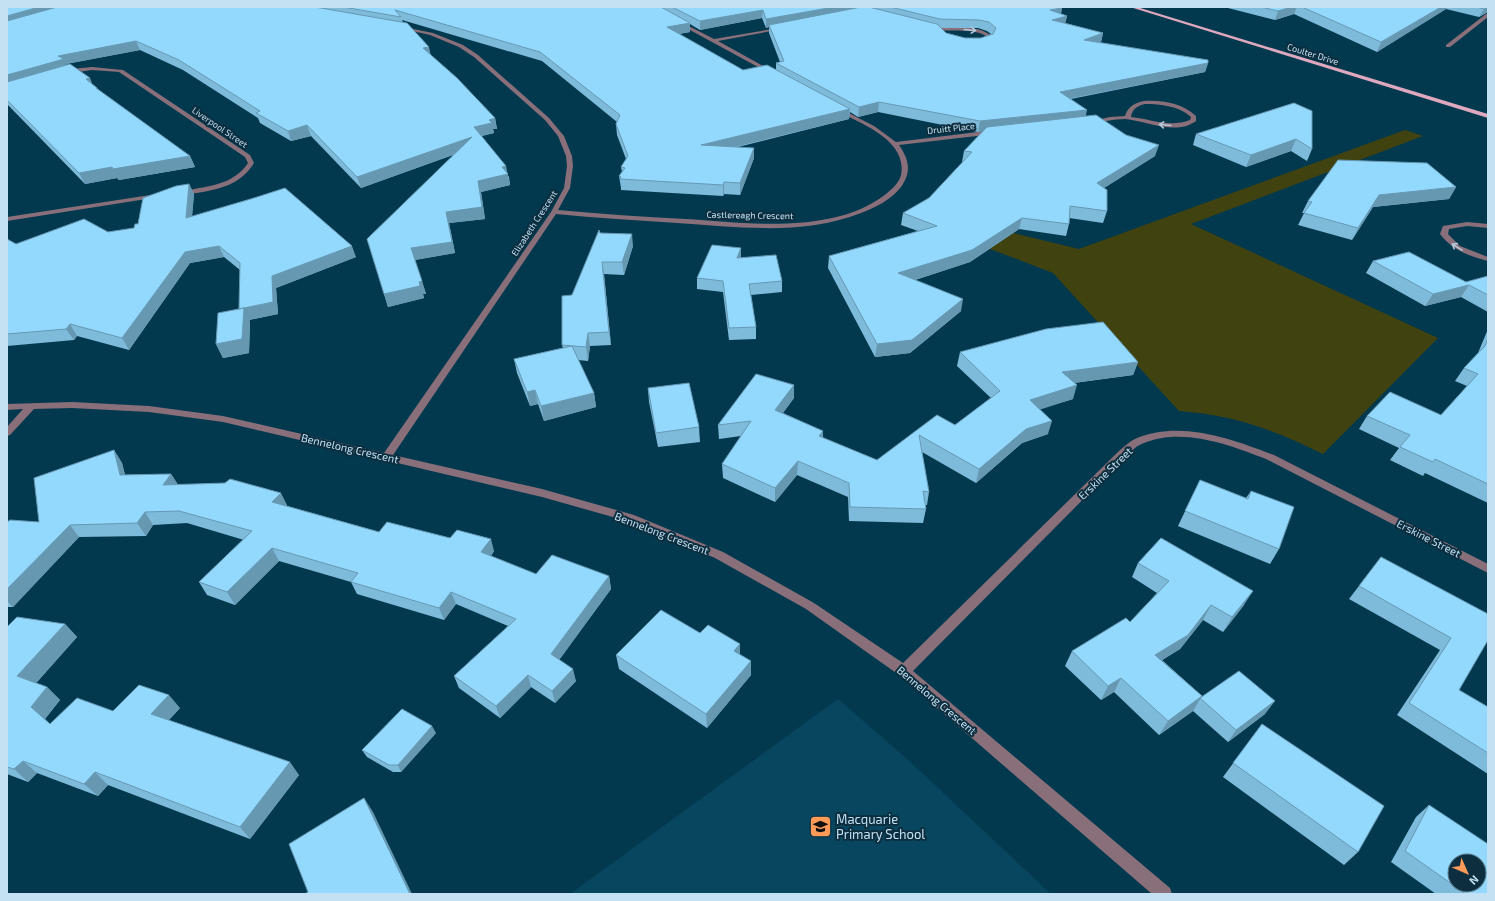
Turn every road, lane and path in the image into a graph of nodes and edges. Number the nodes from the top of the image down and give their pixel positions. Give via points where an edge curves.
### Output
1 (1132, 7) edge
2 (1488, 15) edge
3 (672, 18) edge
4 (394, 25) edge
5 (789, 26) edge
6 (924, 27) edge
7 (713, 41) junction
8 (978, 44) edge
9 (1448, 46) dead end
10 (59, 74) edge
11 (774, 74) edge
12 (829, 104) edge
13 (1488, 116) edge
14 (1128, 118) junction
15 (1081, 123) edge
16 (1004, 131) edge
17 (896, 144) junction
18 (176, 194) edge
19 (160, 196) edge
20 (554, 212) junction
21 (7, 219) edge
22 (1488, 226) edge
23 (1488, 259) edge
24 (32, 406) junction
25 (7, 407) edge
26 (7, 433) edge
27 (387, 457) junction
28 (1488, 569) edge
29 (904, 671) junction
30 (1164, 894) edge

1 - 13 main road, Coulter Drive
2 - 9 street
3 - 7 street
4 - 20 street, Elizabeth Crescent via 431,34 461,46 547,118 561,136 570,166 567,188
5 - 7 street
6 -> 8 street via 940,32 978,31 991,38 990,41
7 - 11 street
10 - 18 street, Liverpool Street via 79,69 100,68 121,72 248,156 251,163 248,170 238,178 206,189
12 - 17 street
14 -> 14 street via 1135,105 1152,103 1180,107 1194,117 1193,121 1178,125 1154,124
14 - 15 street
16 - 17 street, Druitt Place
17 - 20 street, Castlereagh Crescent via 906,168 894,192 874,206 823,222 788,226 742,226
19 - 21 street
20 - 27 street, Elizabeth Crescent
23 -> 22 street via 1458,248 1448,241 1444,234 1446,228 1454,225
24 - 25 street, Bennelong Crescent
24 - 26 street
24 - 27 street, Bennelong Crescent via 72,405 149,409 223,419
27 - 29 street, Bennelong Crescent via 542,493 630,518 719,555 810,606
28 - 29 street, Erskine Street via 1251,449 1214,438 1164,435 1139,441 1123,453
29 - 30 street, Bennelong Crescent

